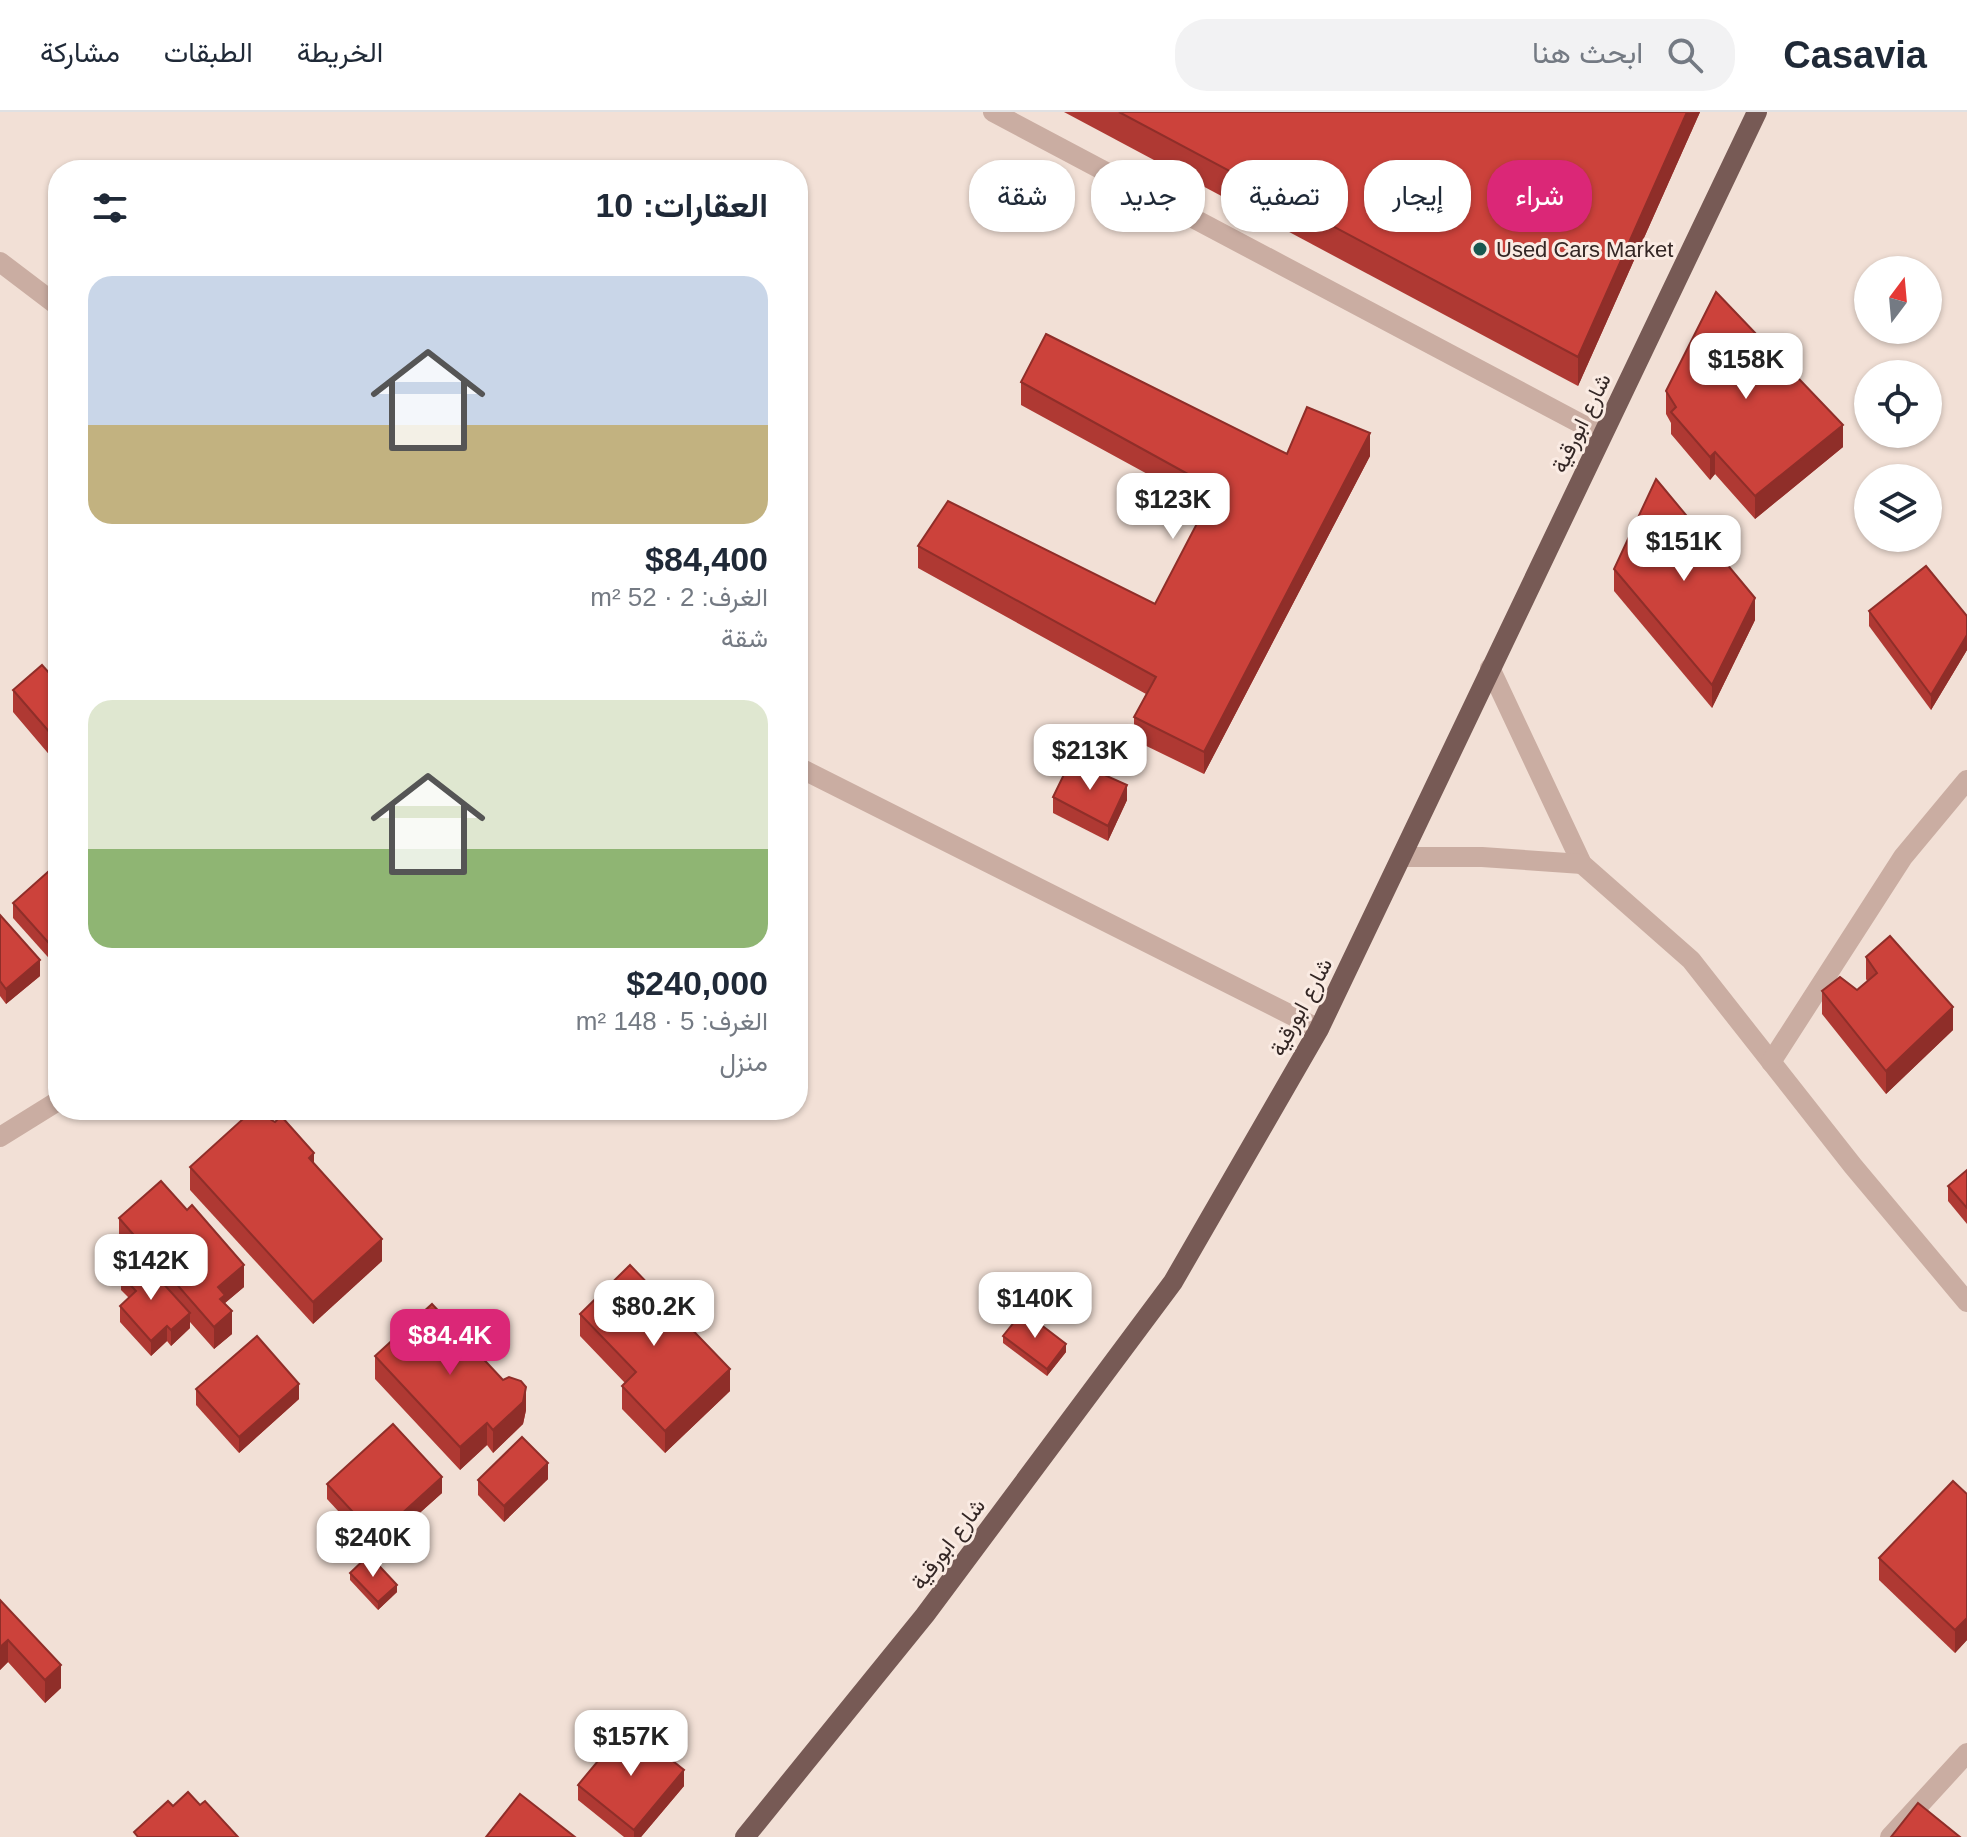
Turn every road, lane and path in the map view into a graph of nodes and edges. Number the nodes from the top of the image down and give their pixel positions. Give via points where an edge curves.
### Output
1 (993, 112) edge
2 (1757, 112) edge
3 (2, 266) edge
4 (48, 299) edge
5 (1602, 435) junction
6 (1490, 668) junction
7 (808, 772) edge
8 (1967, 780) edge
9 (1403, 857) junction
10 (1582, 864) junction
11 (1319, 1029) junction
12 (1771, 1062) junction
13 (48, 1107) edge
14 (0, 1137) edge
15 (1967, 1302) edge
16 (1967, 1753) edge
17 (745, 1837) edge
18 (1890, 1837) edge

1 - 5 street
2 - 5 main road, شارع ابورقية
3 - 4 street
5 - 6 main road, شارع ابورقية
6 - 9 main road, شارع ابورقية
6 - 10 street
7 - 11 street
8 - 12 street via 1903,857
9 - 10 street
9 - 11 main road, شارع ابورقية
10 - 12 street via 1691,960
11 - 17 main road, شارع ابورقية via 1173,1282 925,1615
12 - 15 street
13 - 14 street
16 - 18 street

